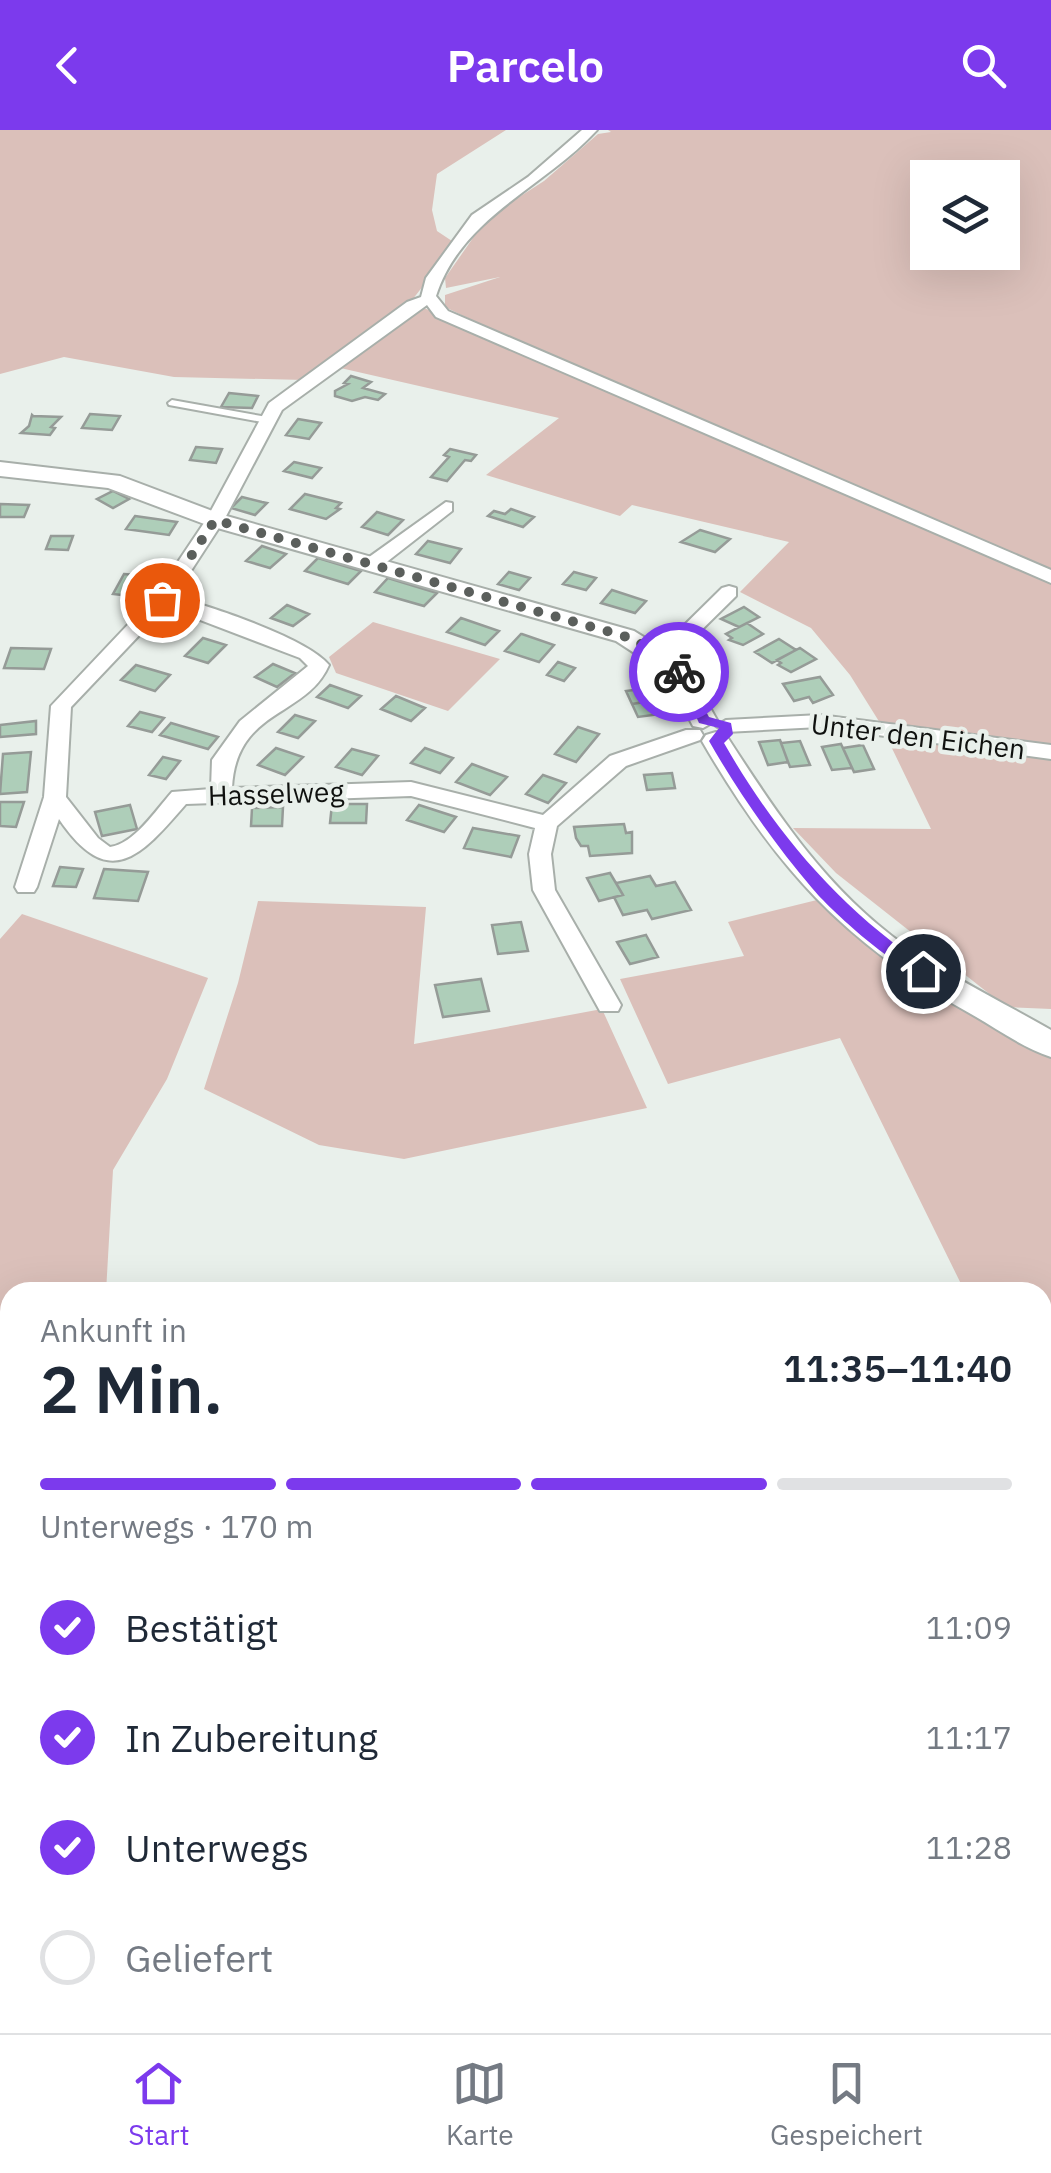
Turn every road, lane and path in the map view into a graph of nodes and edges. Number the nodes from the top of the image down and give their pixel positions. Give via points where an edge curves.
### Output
1 (590, 130) edge
2 (430, 300) junction
3 (172, 403) dead end
4 (267, 420) junction
5 (0, 468) edge
6 (446, 508) dead end
7 (215, 520) junction
8 (372, 564) junction
9 (1051, 576) edge
10 (728, 592) dead end
11 (162, 600) junction
12 (665, 655) junction
13 (709, 730) junction
14 (1051, 752) edge
15 (55, 796) junction
16 (221, 796) junction
17 (547, 823) junction
18 (26, 887) dead end
19 (608, 1005) dead end
20 (1051, 1045) edge

1 - 2 street via 462,236 434,278
2 - 4 street via 413,304
2 - 9 street via 442,314 534,355
3 - 4 lane
4 - 7 street
5 - 7 street via 112,482
6 - 8 street
7 - 8 street
7 - 11 street
8 - 12 street via 624,636
10 - 12 street
11 - 15 street via 60,706
11 - 16 street via 307,654 318,665 247,726 223,760
12 - 13 street
13 - 14 street, Unter den Eichen via 820,721
13 - 17 street, Unter den Eichen via 618,762
13 - 20 street via 819,888 890,950
15 - 16 street, Hasselweg via 100,854 120,857 180,796
15 - 18 street
16 - 17 street, Hasselweg via 411,789
17 - 19 street via 540,854 544,890

